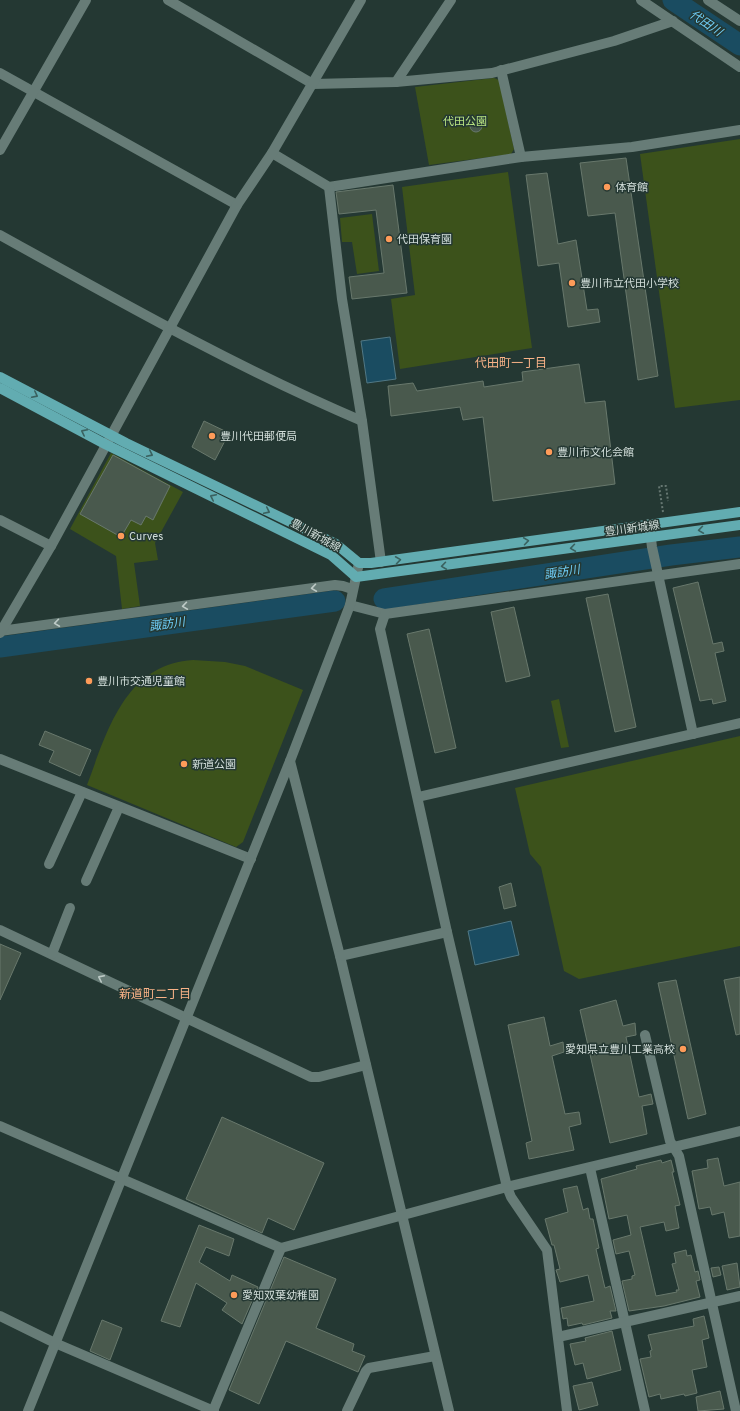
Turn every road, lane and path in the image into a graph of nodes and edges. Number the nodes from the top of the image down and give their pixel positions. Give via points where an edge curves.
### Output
1 (86, 0) edge
2 (168, 0) edge
3 (361, 0) edge
4 (451, 0) edge
5 (641, 0) edge
6 (708, 0) edge
7 (673, 21) junction
8 (740, 21) edge
9 (740, 67) edge
10 (501, 70) junction
11 (0, 73) edge
12 (396, 82) junction
13 (313, 84) junction
14 (34, 91) junction
15 (740, 130) edge
16 (0, 150) edge
17 (272, 153) junction
18 (521, 157) junction
19 (329, 187) junction
20 (238, 205) junction
21 (0, 235) edge
22 (170, 330) junction
23 (0, 377) edge
24 (0, 388) edge
25 (362, 422) junction
26 (111, 434) junction
27 (105, 444) junction
28 (668, 501) dead end
29 (661, 502) dead end
30 (740, 512) edge
31 (0, 520) edge
32 (649, 524) junction
33 (740, 525) edge
34 (652, 542) junction
35 (51, 546) junction
36 (381, 562) junction
37 (359, 563) junction
38 (740, 564) edge
39 (657, 571) junction
40 (356, 577) junction
41 (352, 589) junction
42 (350, 605) junction
43 (385, 614) junction
44 (1, 632) edge
45 (740, 723) edge
46 (693, 734) junction
47 (0, 759) edge
48 (290, 762) junction
49 (82, 792) junction
50 (418, 797) junction
51 (119, 807) junction
52 (251, 859) junction
53 (49, 864) dead end
54 (86, 881) dead end
55 (70, 908) dead end
56 (0, 930) edge
57 (447, 932) junction
58 (52, 954) junction
59 (340, 956) junction
60 (186, 1019) junction
61 (645, 1035) dead end
62 (366, 1065) junction
63 (0, 1126) edge
64 (740, 1131) edge
65 (674, 1148) junction
66 (590, 1168) junction
67 (120, 1178) junction
68 (508, 1187) junction
69 (403, 1214) junction
70 (281, 1248) junction
71 (740, 1296) edge
72 (711, 1303) junction
73 (0, 1316) edge
74 (624, 1323) junction
75 (558, 1337) junction
76 (55, 1343) junction
77 (436, 1356) junction
78 (28, 1411) edge
79 (213, 1411) edge
80 (347, 1411) edge
81 (449, 1411) edge
82 (567, 1411) edge
83 (645, 1411) edge
84 (736, 1411) edge

1 - 14 street
2 - 13 street
3 - 13 street
4 - 12 street
5 - 7 street
6 - 8 street
7 - 9 street
7 - 10 street via 614,41
10 - 12 street
10 - 18 street
11 - 14 street
12 - 13 street
13 - 17 street
14 - 16 street
14 - 20 street
15 - 18 street via 632,147
17 - 19 street
17 - 20 street
18 - 19 street
19 - 25 street via 342,299
20 - 22 street
21 - 22 street
22 - 25 street via 306,398
22 - 26 street
23 -> 26 main road, 豊川新城線
27 -> 24 main road, 豊川新城線
25 - 36 street
26 - 27 street
26 -> 37 main road, 豊川新城線 via 336,544
27 - 35 street
40 -> 27 main road, 豊川新城線 via 331,555
28 - 29 path via 666,486 659,486
30 - 32 main road, 豊川新城線
31 - 35 street
32 - 34 street
36 -> 32 main road, 豊川新城線
33 -> 34 main road, 豊川新城線
34 - 39 street
34 -> 40 main road, 豊川新城線
35 - 44 street
36 - 37 main road, 豊川新城線
37 - 40 street
38 - 39 street
39 - 43 street
39 - 46 street
40 - 41 street
41 - 42 street
41 -> 44 street via 335,585
42 - 43 street
42 - 48 street
43 - 50 street via 380,629
45 - 46 street
46 - 50 street
47 - 49 street
48 - 52 street
48 - 59 street
49 - 51 street
49 - 53 street
50 - 57 street
51 - 52 street
51 - 54 street
52 - 60 street
55 - 58 street
56 - 58 street
57 - 59 street
57 - 68 street
60 -> 58 street
59 - 62 street
60 - 62 street via 312,1077
60 - 67 street
61 - 65 street via 670,1141
62 - 69 street
63 - 67 street
64 - 65 street
65 - 66 street
65 - 72 street via 679,1156
66 - 68 street
66 - 74 street
67 - 70 street
67 - 76 street
68 - 69 street
68 - 75 street via 511,1197 547,1250
69 - 70 street
69 - 77 street
70 - 79 street
71 - 72 street
72 - 74 street
72 - 84 street
73 - 76 street
74 - 75 street
74 - 83 street
75 - 82 street
76 - 78 street
76 - 79 street
77 - 80 street via 369,1368
77 - 81 street

